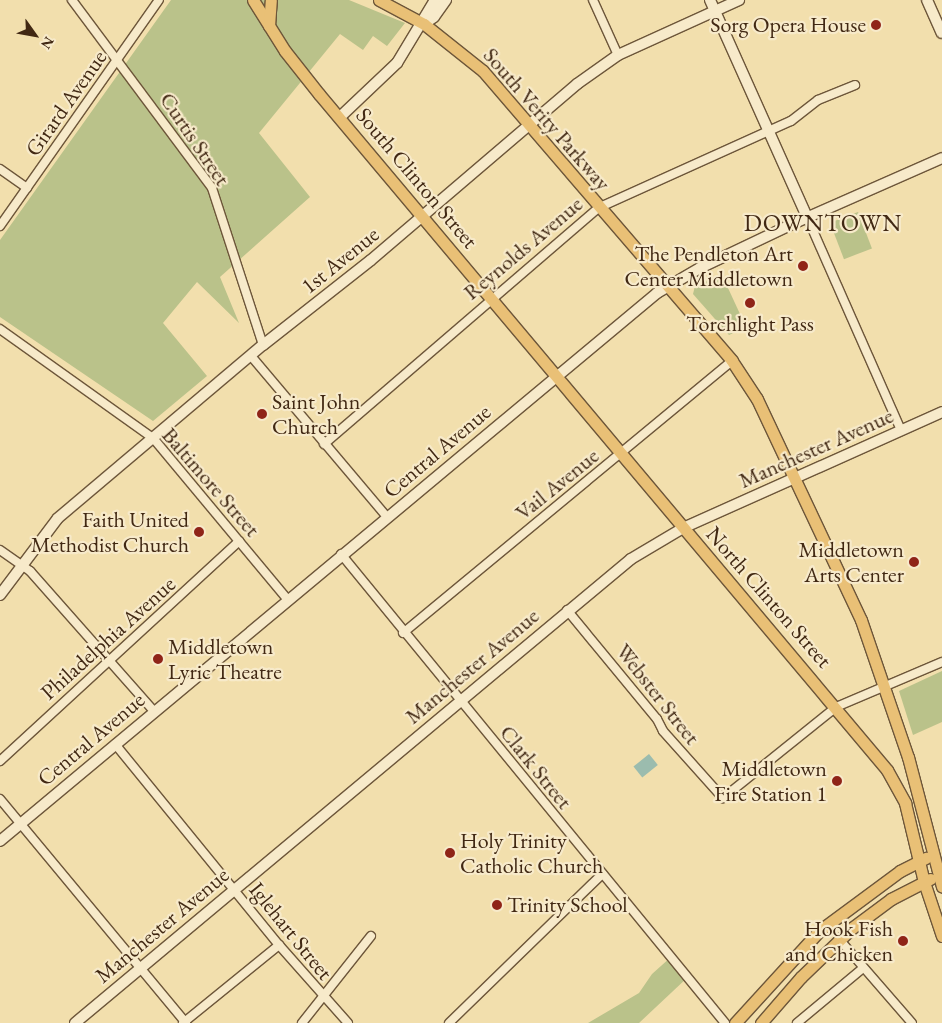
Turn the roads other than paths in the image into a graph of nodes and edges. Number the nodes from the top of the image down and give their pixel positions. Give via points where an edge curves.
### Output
1 (72, 0) edge
2 (159, 0) edge
3 (253, 0) edge
4 (271, 0) edge
5 (379, 0) edge
6 (435, 0) edge
7 (446, 0) edge
8 (593, 0) edge
9 (710, 0) edge
10 (740, 0) edge
11 (927, 0) edge
12 (714, 11) junction
13 (424, 24) junction
14 (269, 26) junction
15 (942, 33) edge
16 (618, 55) junction
17 (118, 59) junction
18 (855, 85) dead end
19 (340, 117) junction
20 (530, 126) junction
21 (768, 130) junction
22 (942, 158) edge
23 (0, 169) edge
24 (27, 188) junction
25 (598, 208) junction
26 (423, 216) junction
27 (808, 217) junction
28 (0, 226) edge
29 (666, 286) junction
30 (491, 297) junction
31 (0, 329) edge
32 (263, 345) junction
33 (251, 356) junction
34 (732, 361) junction
35 (558, 376) junction
36 (942, 412) edge
37 (902, 430) junction
38 (153, 438) junction
39 (324, 444) junction
40 (623, 454) junction
41 (794, 478) junction
42 (387, 517) junction
43 (683, 528) junction
44 (239, 541) junction
45 (0, 550) edge
46 (341, 554) junction
47 (21, 565) junction
48 (0, 595) edge
49 (288, 600) junction
50 (567, 610) junction
51 (403, 633) junction
52 (109, 661) junction
53 (942, 662) edge
54 (882, 687) junction
55 (460, 702) junction
56 (836, 706) junction
57 (154, 711) junction
58 (115, 744) junction
59 (0, 761) edge
60 (0, 799) edge
61 (20, 823) junction
62 (0, 841) edge
63 (938, 852) edge
64 (920, 860) junction
65 (602, 874) junction
66 (940, 874) edge
67 (924, 882) junction
68 (942, 887) edge
69 (234, 889) junction
70 (371, 936) dead end
71 (942, 936) edge
72 (839, 939) junction
73 (279, 945) junction
74 (138, 968) junction
75 (863, 968) junction
76 (322, 996) junction
77 (184, 1022) edge
78 (75, 1023) edge
79 (302, 1023) edge
80 (348, 1023) edge
81 (449, 1023) edge
82 (725, 1023) edge
83 (735, 1023) edge
84 (761, 1023) edge
85 (797, 1023) edge
86 (912, 1023) edge

1 - 17 street, Curtis Street
2 - 17 street, Girard Avenue
3 - 14 main road, South Clinton Street
4 - 14 main road
5 - 13 main road, South Verity Parkway
6 - 13 street
7 - 13 street via 434,17
8 - 16 street
9 - 12 street
10 - 12 street, 1st Avenue
11 - 15 street
12 - 16 street, 1st Avenue
12 - 21 street
13 - 19 street via 390,72
13 - 20 main road, South Verity Parkway via 483,71
14 - 19 main road, South Clinton Street via 296,65
16 - 20 street, 1st Avenue via 584,79
17 - 24 street, Girard Avenue
17 - 32 street, Curtis Street via 212,188
18 - 21 street, Reynolds Avenue via 818,100 791,121
19 - 26 main road, South Clinton Street
20 - 25 main road, South Verity Parkway
20 - 26 street, 1st Avenue
21 - 25 street, Reynolds Avenue
21 - 27 street
22 - 27 street, Central Avenue
23 - 24 street
24 - 28 street, Girard Avenue
25 - 29 main road, South Verity Parkway
25 - 30 street, Reynolds Avenue
26 - 30 main road, South Clinton Street
26 - 32 street, 1st Avenue
27 - 29 street, Central Avenue
27 - 37 street
29 - 34 main road, South Verity Parkway
29 - 35 street, Central Avenue
30 - 35 main road, South Clinton Street
30 - 39 street, Reynolds Avenue
31 - 38 street, Baltimore Street
32 - 33 street, 1st Avenue
33 - 38 street, 1st Avenue
33 - 39 street
34 - 40 street, Vail Avenue
34 - 41 main road, South Verity Parkway via 757,399
35 - 40 main road, North Clinton Street
35 - 42 street, Central Avenue
36 - 37 street, Manchester Avenue
37 - 41 street, Manchester Avenue
38 - 44 street, Baltimore Street
38 - 47 street, 1st Avenue via 58,518
39 - 42 street
40 - 43 main road, North Clinton Street
40 - 51 street, Vail Avenue
41 - 43 street, Manchester Avenue
41 - 54 main road, South Verity Parkway via 861,620
42 - 46 street, Central Avenue
43 - 50 street, Manchester Avenue via 630,559
43 - 56 main road, North Clinton Street
44 - 49 street, Baltimore Street
44 - 52 street, Philadelphia Avenue
45 - 47 street
46 - 49 street, Central Avenue
46 - 51 street, Clark Street
47 - 48 street, 1st Avenue
47 - 52 street via 30,570
49 - 57 street, Central Avenue
50 - 55 street, Manchester Avenue
50 - 56 street, Webster Street via 657,719 663,731 723,798
51 - 55 street, Clark Street
52 - 57 street
52 - 59 street, Philadelphia Avenue
53 - 54 street
54 - 56 street
54 - 63 main road, South Verity Parkway
55 - 65 street, Clark Street
55 - 69 street, Manchester Avenue
56 - 64 main road, North Clinton Street via 900,789
57 - 58 street, Central Avenue
58 - 61 street, Central Avenue
58 - 69 street, Iglehart Street
60 - 61 street
61 - 62 street, Central Avenue
61 - 74 street
63 - 64 main road
63 - 66 main road, South Verity Parkway
64 - 67 main road, North Clinton Street
64 - 83 main road via 900,871 819,931
65 - 81 street
65 - 82 street, Clark Street
66 - 67 main road
66 - 68 main road, South Verity Parkway
67 - 71 main road, North Clinton Street
67 - 72 main road via 891,899
69 - 73 street, Iglehart Street
69 - 74 street, Manchester Avenue
70 - 76 street
72 - 75 street
72 - 84 main road
73 - 76 street, Iglehart Street
73 - 77 street
74 - 77 street
74 - 78 street, Manchester Avenue
75 - 85 street
75 - 86 street
76 - 79 street
76 - 80 street, Iglehart Street

